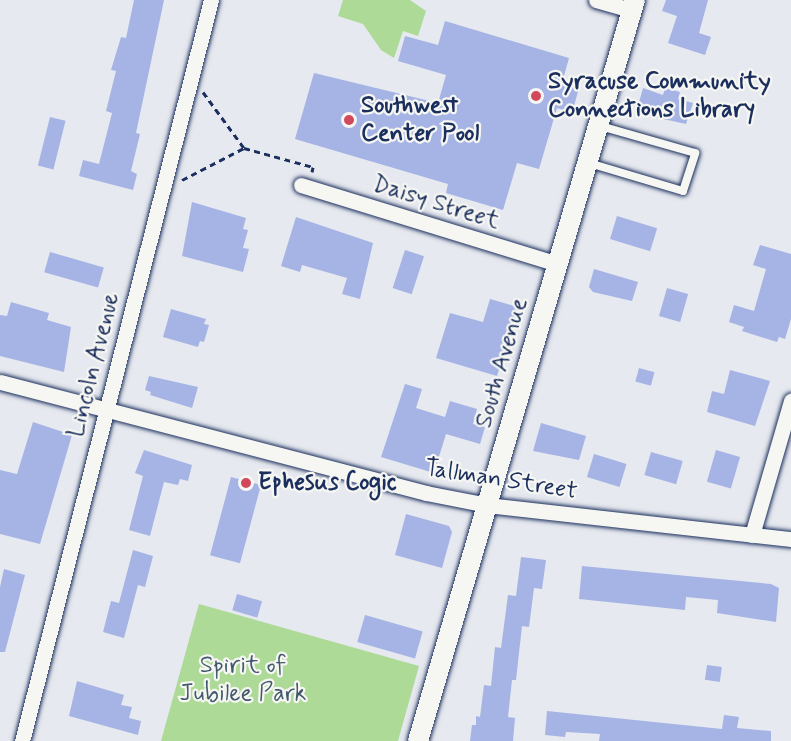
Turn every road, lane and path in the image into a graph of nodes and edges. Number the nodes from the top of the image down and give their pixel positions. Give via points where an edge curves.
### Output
1 (211, 0) edge
2 (596, 0) edge
3 (633, 5) edge
4 (192, 73) junction
5 (598, 125) junction
6 (244, 148) junction
7 (588, 163) junction
8 (305, 186) joint
9 (162, 191) junction
10 (557, 264) junction
11 (0, 382) edge
12 (791, 401) edge
13 (106, 410) junction
14 (487, 504) junction
15 (752, 535) junction
16 (791, 539) edge
17 (22, 741) edge
18 (418, 741) edge

1 - 4 street, Lincoln Avenue
2 - 3 street
3 - 5 main road, South Avenue
4 - 6 path via 217,116
4 - 9 street, Lincoln Avenue
5 - 7 main road, South Avenue
5 - 7 lane via 695,153 683,190
6 - 8 path via 314,167
6 - 9 path
7 - 10 main road, South Avenue
8 - 10 street, Daisy Street
9 - 13 street, Lincoln Avenue
10 - 14 main road, South Avenue
11 - 13 street, Tallman Street
12 - 15 street
13 - 14 street, Tallman Street via 414,490
13 - 17 street, Lincoln Avenue
14 - 15 street, Tallman Street
14 - 18 main road, South Avenue
15 - 16 street, Tallman Street

